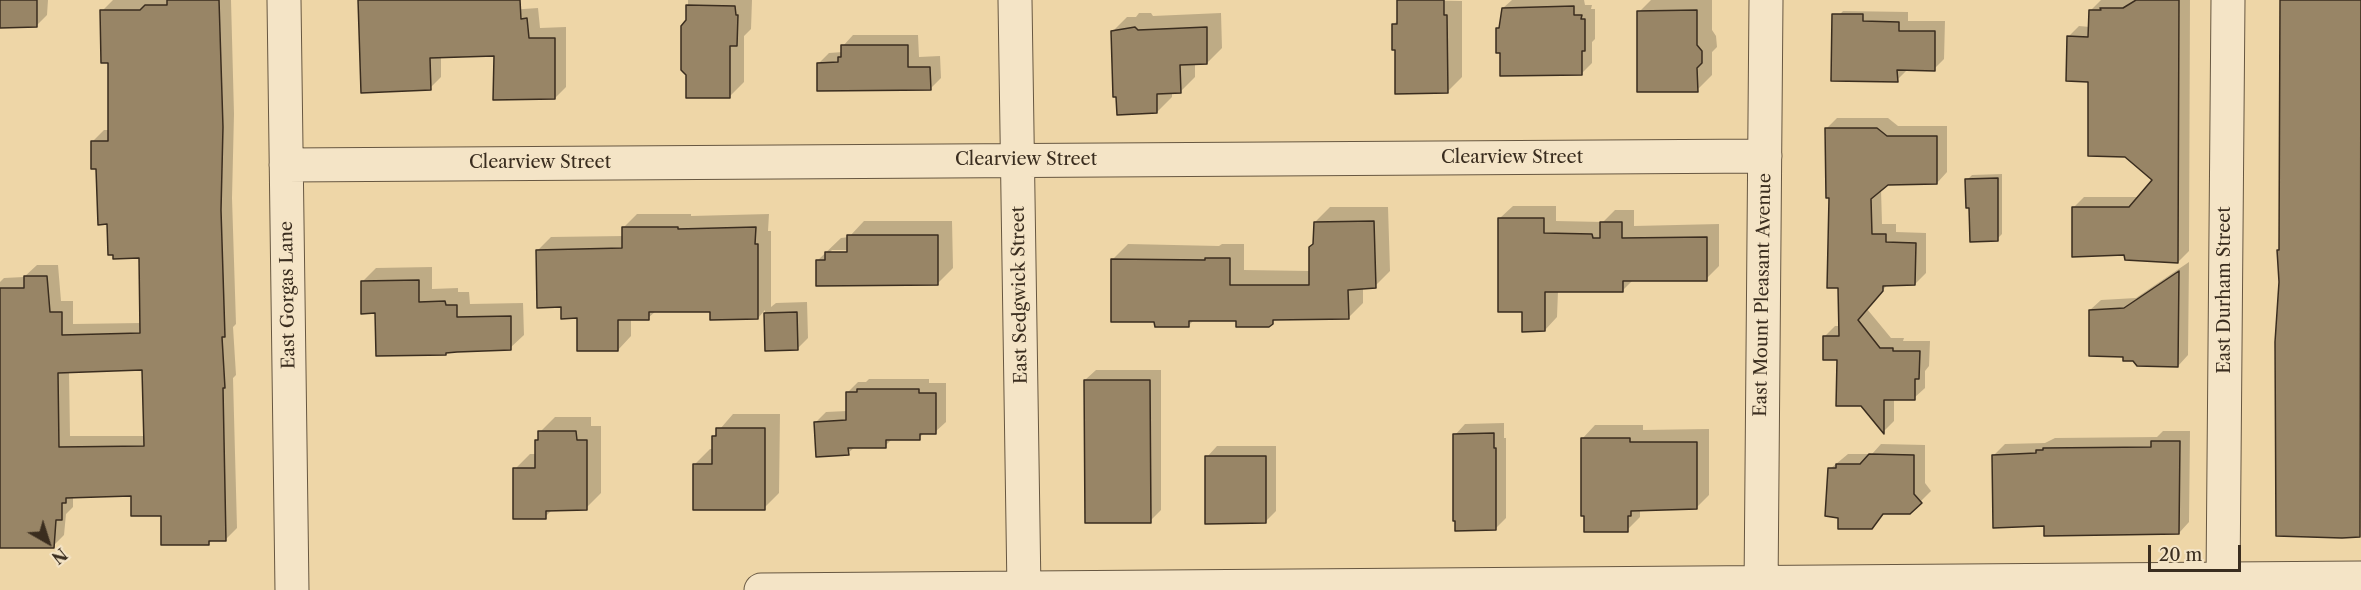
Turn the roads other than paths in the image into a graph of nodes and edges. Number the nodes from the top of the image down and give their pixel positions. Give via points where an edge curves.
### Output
1 (284, 0) edge
2 (1015, 0) edge
3 (1766, 0) edge
4 (2228, 0) edge
5 (1765, 156) junction
6 (1018, 160) junction
7 (286, 165) junction
8 (2361, 578) edge
9 (2223, 580) junction
10 (2175, 585) edge
11 (1761, 586) edge
12 (1382, 588) edge
13 (1024, 589) edge
14 (292, 590) edge
15 (761, 590) edge

1 - 7 street, East Gorgas Lane
2 - 6 street, East Sedgwick Street
3 - 5 street, East Mount Pleasant Avenue
4 - 9 street, East Durham Street
5 - 6 street, Clearview Street
5 - 11 street, East Mount Pleasant Avenue
6 - 7 street, Clearview Street
6 - 13 street, East Sedgwick Street
7 - 14 street, East Gorgas Lane
8 - 9 street
9 - 10 street
10 - 11 street
11 - 12 street
12 - 13 street
13 - 15 street

